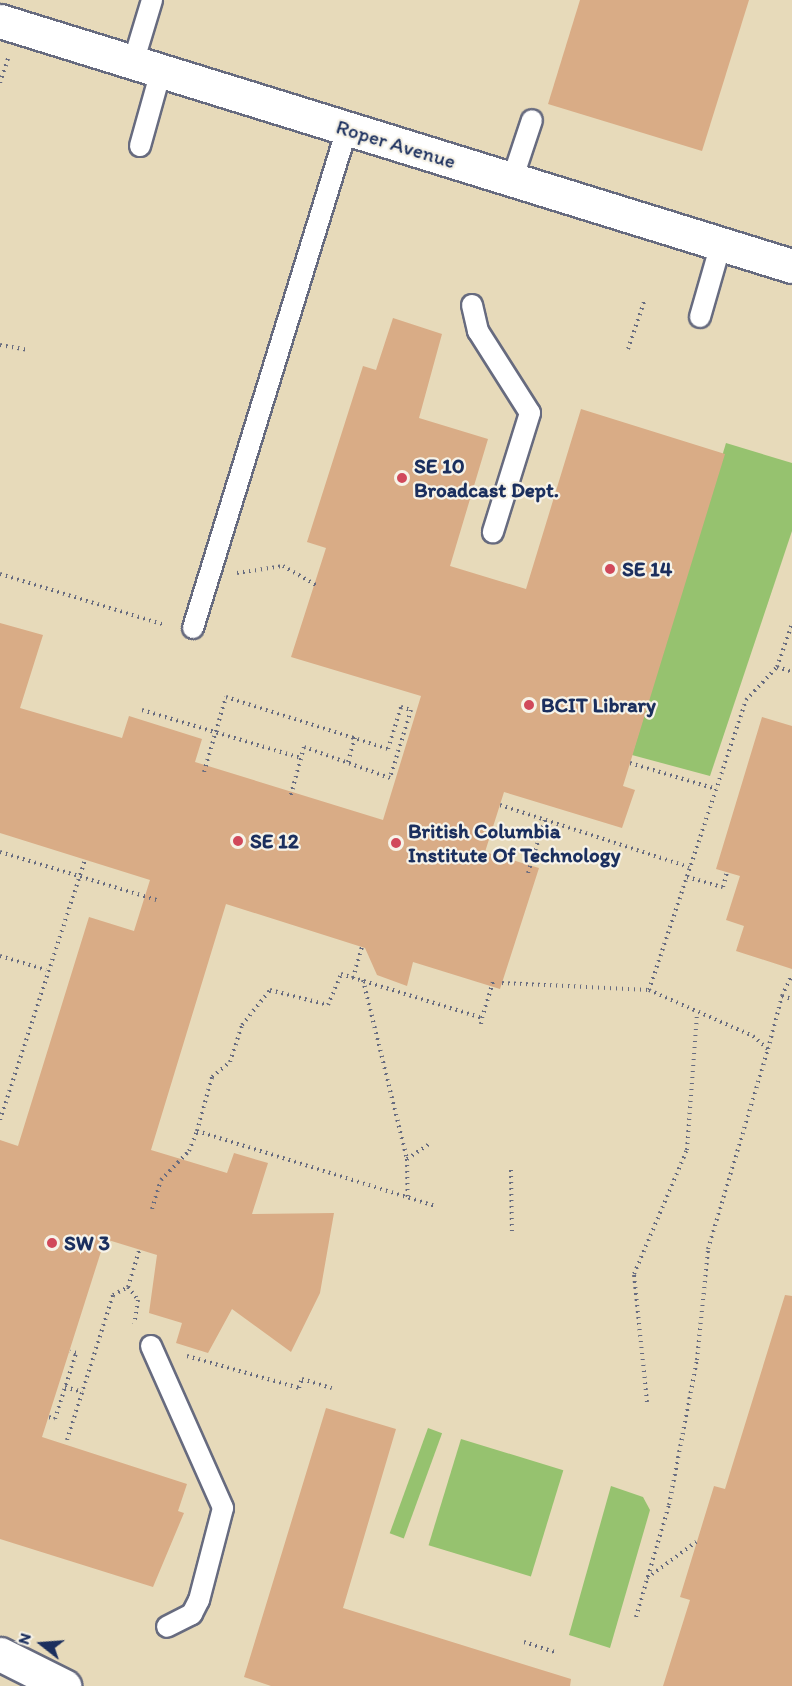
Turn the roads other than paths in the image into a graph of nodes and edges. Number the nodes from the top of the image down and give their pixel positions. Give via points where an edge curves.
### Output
1 (152, 0) edge
2 (0, 21) edge
3 (147, 67) junction
4 (532, 120) dead end
5 (347, 129) junction
6 (140, 146) dead end
7 (512, 180) junction
8 (721, 244) junction
9 (792, 266) edge
10 (472, 305) dead end
11 (700, 317) dead end
12 (493, 532) dead end
13 (193, 628) dead end
14 (151, 1346) road end
15 (167, 1627) dead end
16 (0, 1654) edge
17 (64, 1686) edge

1 - 3 lane
2 - 3 street, Roper Avenue
3 - 5 street, Roper Avenue
3 - 6 lane
4 - 7 lane
5 - 7 street, Roper Avenue
5 - 13 lane
7 - 8 street, Roper Avenue
8 - 9 street, Roper Avenue
8 - 11 lane
10 - 12 lane via 478,331 530,412
14 - 15 lane via 223,1508 199,1600 192,1614
16 - 17 street

